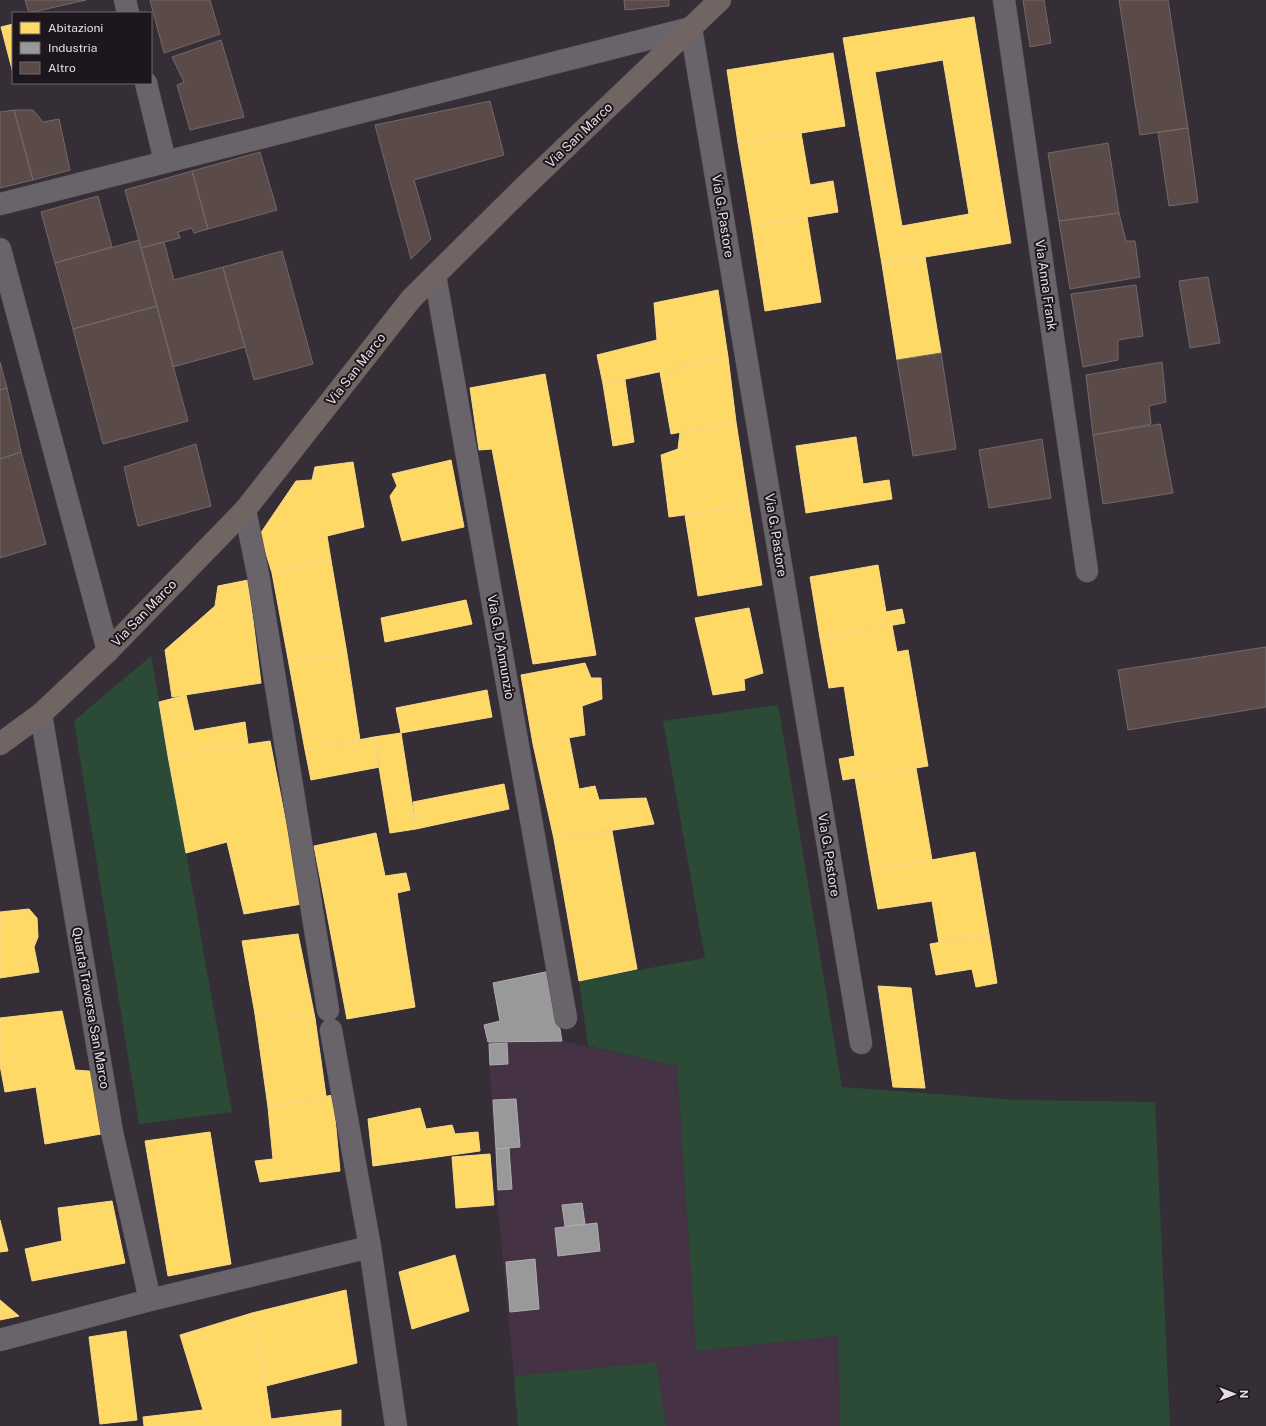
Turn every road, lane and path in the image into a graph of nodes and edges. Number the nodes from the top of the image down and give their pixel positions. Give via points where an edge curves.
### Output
1 (125, 0) edge
2 (720, 0) edge
3 (1004, 0) edge
4 (128, 12) edge
5 (691, 28) junction
6 (146, 84) edge
7 (165, 161) junction
8 (0, 204) edge
9 (0, 249) edge
10 (435, 275) junction
11 (244, 510) junction
12 (1087, 571) dead end
13 (108, 651) junction
14 (41, 714) junction
15 (0, 744) edge
16 (566, 1018) dead end
17 (861, 1043) dead end
18 (370, 1247) junction
19 (150, 1300) junction
20 (0, 1340) edge
21 (396, 1426) edge

1 - 4 street
2 - 5 main road, Via San Marco
3 - 12 street, Via Anna Frank
5 - 7 street
5 - 10 main road, Via San Marco
5 - 17 street, Via G. Pastore
6 - 7 street
7 - 8 street
9 - 13 street
10 - 11 main road, Via San Marco via 410,299
10 - 16 street, Via G. D'Annunzio
11 - 13 main road, Via San Marco
11 - 18 street via 260,582 330,1020
13 - 14 main road, Via San Marco
14 - 15 main road, Via San Marco
14 - 19 street, Quarta Traversa San Marco via 112,1132
18 - 19 street
18 - 21 street
19 - 20 street

